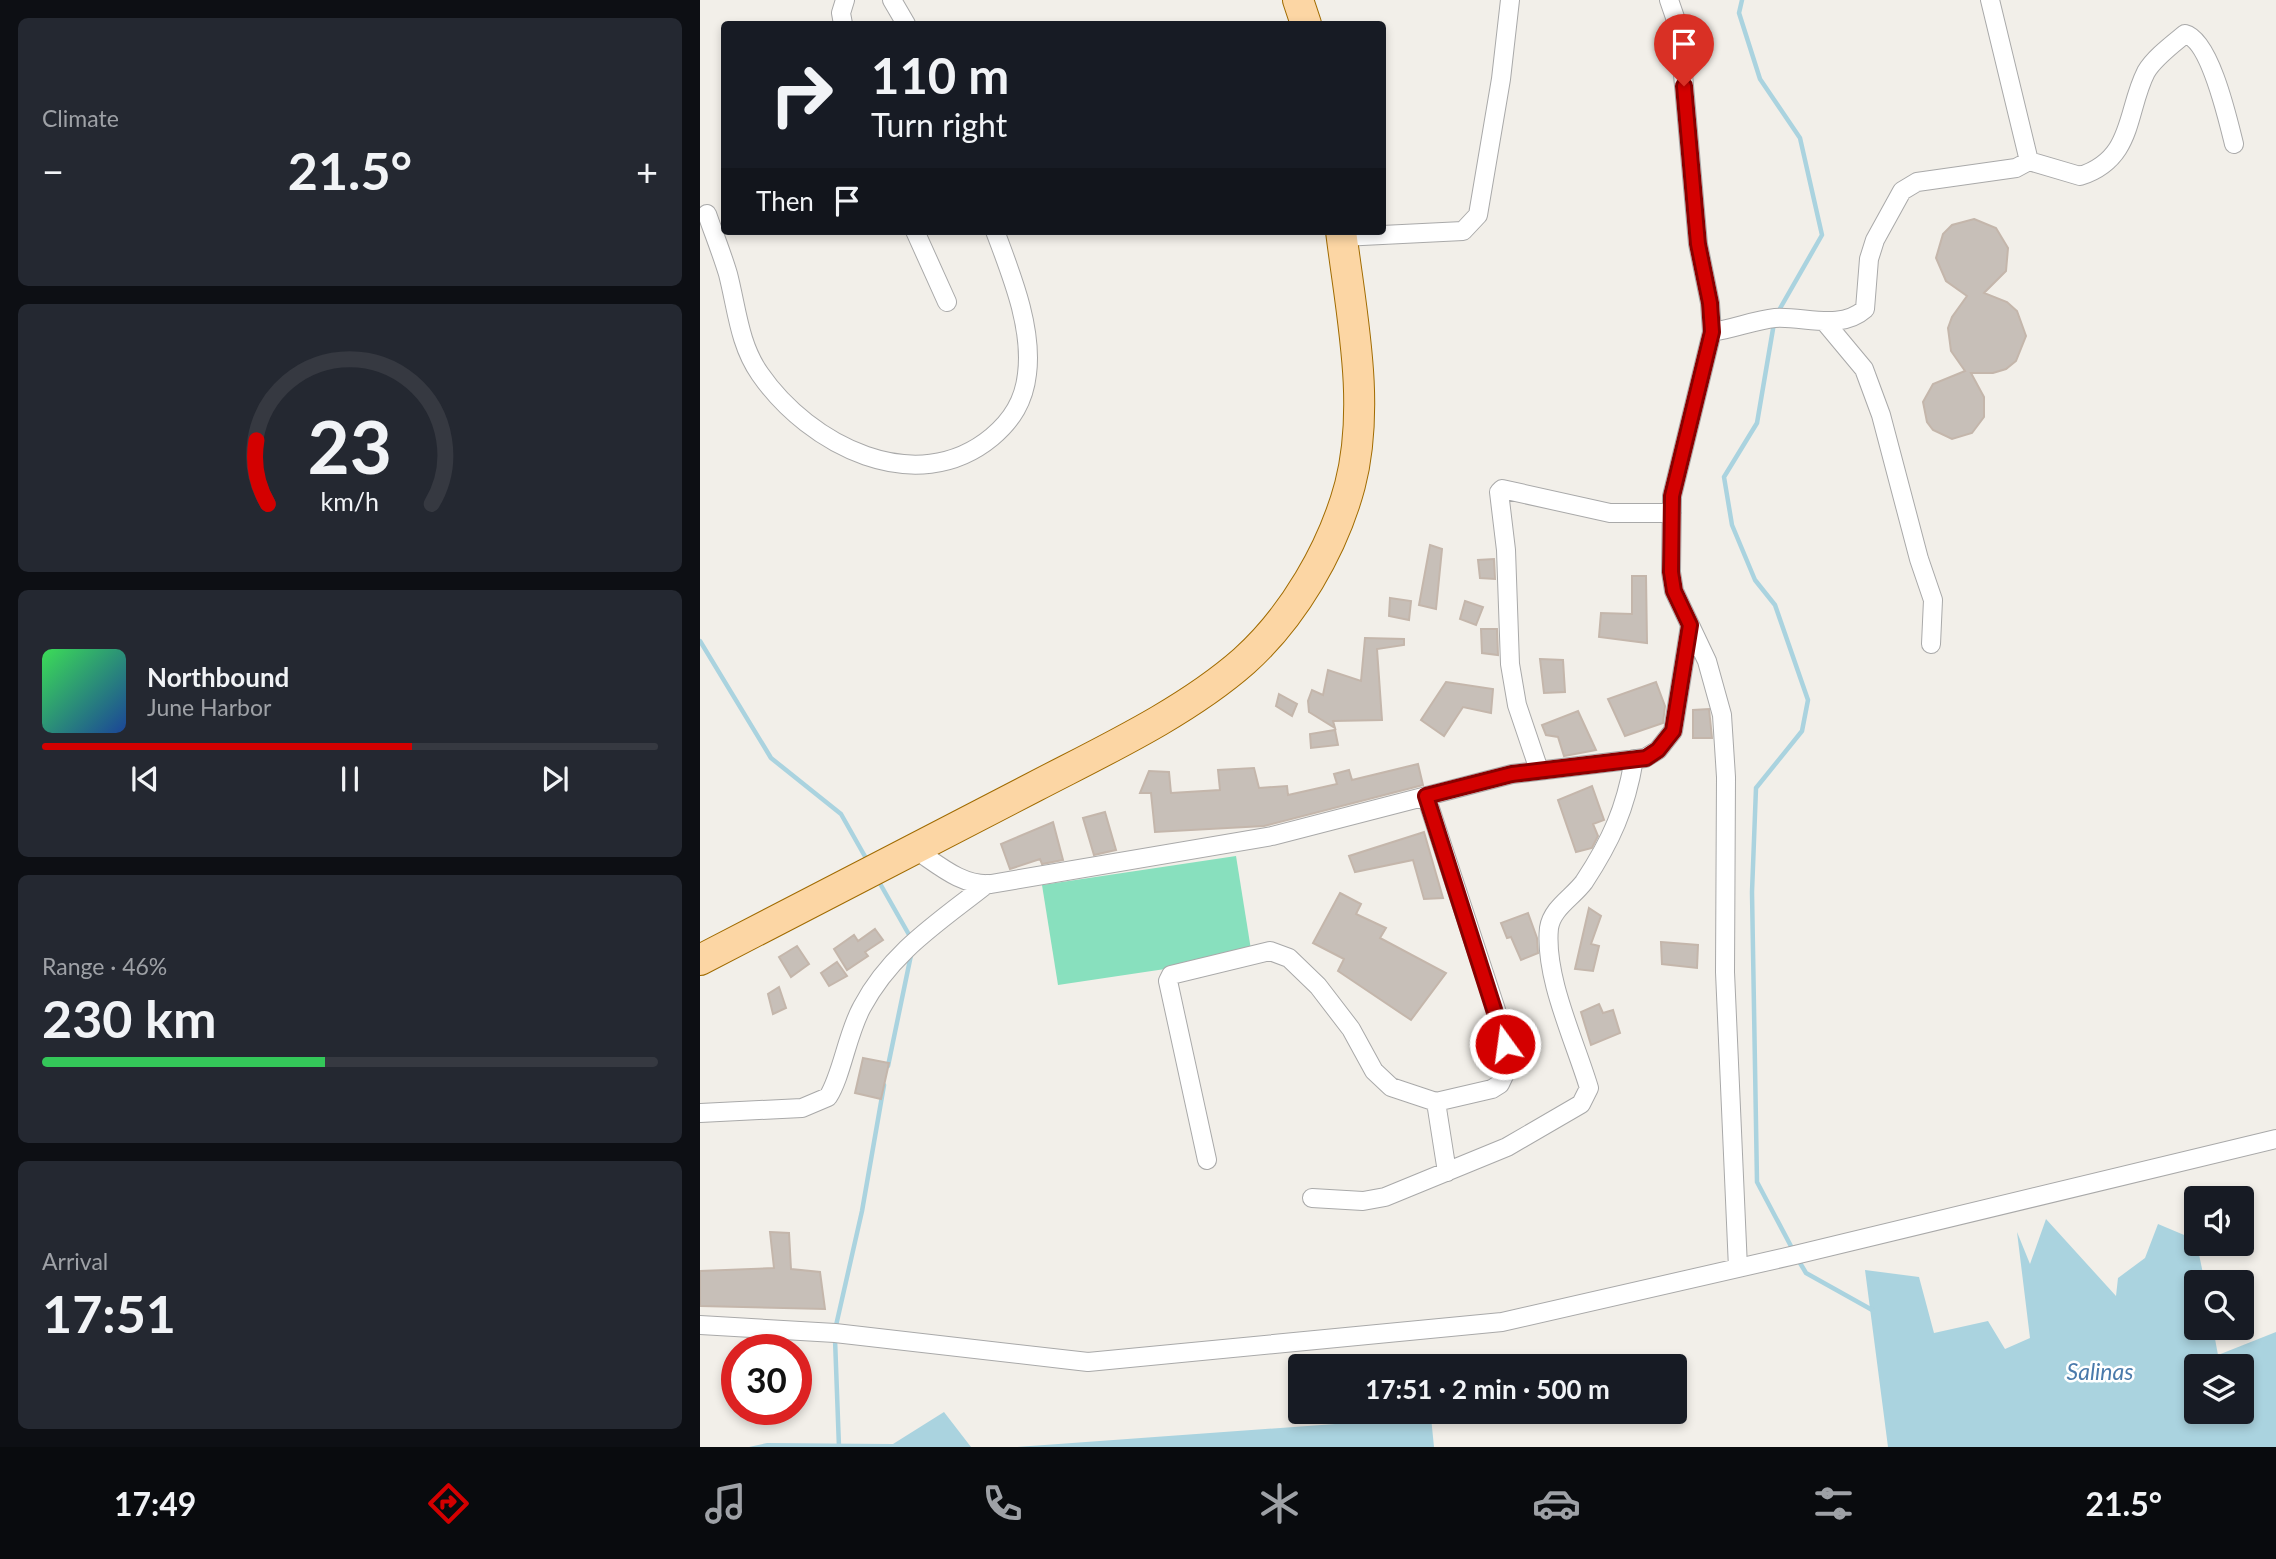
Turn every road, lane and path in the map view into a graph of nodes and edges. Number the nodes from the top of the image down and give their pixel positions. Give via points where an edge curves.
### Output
1 (845, 0) edge
2 (892, 0) edge
3 (1298, 0) edge
4 (1510, 0) edge
5 (1669, 0) edge
6 (1990, 0) edge
7 (842, 21) edge
8 (904, 21) edge
9 (1305, 21) edge
10 (2234, 144) dead end
11 (2029, 160) junction
12 (708, 214) dead end
13 (1386, 233) edge
14 (917, 235) edge
15 (996, 235) edge
16 (1341, 235) edge
17 (947, 302) dead end
18 (1824, 321) junction
19 (1712, 332) junction
20 (1672, 513) junction
21 (1690, 625) junction
22 (1931, 643) dead end
23 (1634, 759) junction
24 (1539, 770) junction
25 (1426, 796) junction
26 (916, 850) junction
27 (987, 884) junction
28 (700, 960) edge
29 (1436, 1102) junction
30 (700, 1113) edge
31 (2276, 1139) edge
32 (1207, 1160) dead end
33 (1447, 1172) junction
34 (1312, 1198) dead end
35 (1738, 1268) junction
36 (700, 1325) edge

1 - 7 street
2 - 8 street
3 - 9 main road
4 - 13 street via 1478,215 1463,231
5 - 19 street via 1679,29 1698,244
6 - 11 street
10 - 11 street via 2204,53 2185,34 2147,70 2127,135 2105,160 2080,176
11 - 18 street via 2016,168 1907,186 1868,259 1865,309 1845,320
12 - 15 street via 742,340 759,373 814,431 858,454 903,466 951,458 981,446 1005,426 1021,403 1028,373 1026,333
14 - 17 street
16 - 26 main road via 1360,429 1350,485 1303,589 1268,635 1222,678 1099,753
18 - 19 street via 1775,318
18 - 22 street via 1864,369 1881,415 1933,600
19 - 20 street via 1672,496
20 - 21 street via 1674,591
20 - 24 street via 1610,513 1502,489 1499,492 1510,664 1517,705
21 - 23 street via 1673,731 1658,750
21 - 35 street via 1707,661 1722,715 1725,972
23 - 24 street
23 - 33 street via 1628,799 1609,841 1549,926 1550,965 1589,1088 1585,1099 1507,1147
24 - 25 street
25 - 27 street via 1272,836
25 - 29 street via 1500,1022 1509,1065 1506,1076 1492,1089
26 - 27 street via 962,880
26 - 28 main road
27 - 30 street via 892,960 851,1029 828,1097 802,1108
29 - 32 street via 1391,1087 1374,1072 1351,1030 1318,986 1289,958 1270,951 1211,965 1168,977
29 - 33 street
31 - 35 street
33 - 34 street via 1385,1197
35 - 36 street via 1502,1322 1088,1363 835,1334

